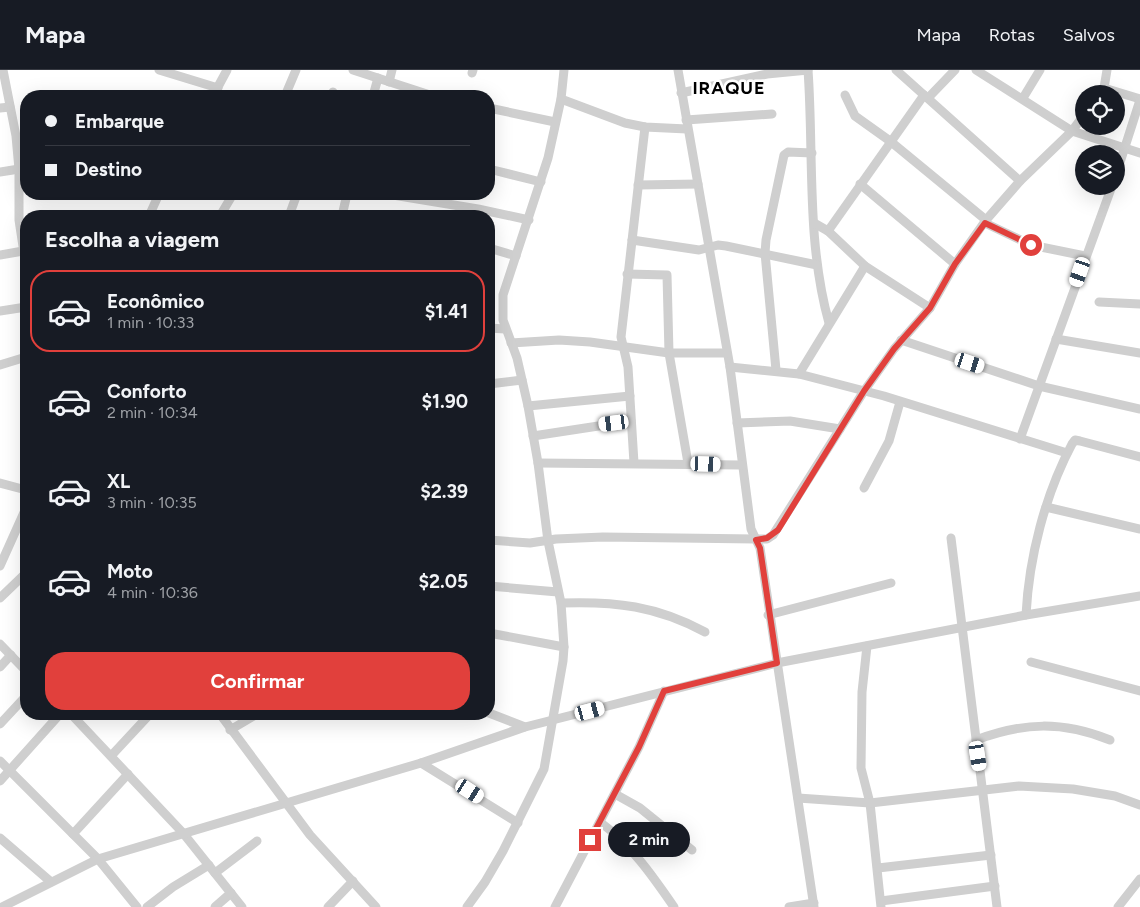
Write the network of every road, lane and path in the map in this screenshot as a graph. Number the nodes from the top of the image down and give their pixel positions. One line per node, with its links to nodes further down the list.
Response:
1 (3, 70): 31 (street)
2 (158, 70): 19 (street)
3 (227, 70): 20 (street)
4 (296, 70): 21 (street)
5 (354, 70): 16 (street)
6 (392, 70): 17 (street)
7 (564, 70): 29 (street)
8 (678, 70): 24 (street)
9 (808, 70): 15 (street); 42 (street)
10 (896, 70): 27 (street)
11 (955, 70): 27 (street)
12 (976, 70): 28 (street)
13 (1040, 70): 28 (street)
14 (1106, 70): 18 (street)
15 (767, 72): 24 (street)
16 (378, 78): 17 (street); 22 (street)
17 (389, 82): 23 (street)
18 (1103, 85)
19 (210, 90)
20 (216, 90)
21 (288, 90)
22 (375, 90)
23 (414, 90)
24 (681, 93): 36 (street)
25 (845, 95): 40 (street)
26 (1125, 96): 30 (street)
27 (926, 97): 40 (street); 47 (street)
28 (1023, 98): 39 (street)
29 (561, 99): 35 (street); 37 (street)
30 (1140, 100): 41 (street)
31 (10, 107): 32 (street); 44 (street)
32 (0, 108)
33 (495, 109): 35 (street)
34 (772, 114): 36 (street)
35 (555, 122): 48 (street)
36 (686, 124): 37 (street); 49 (street)
37 (645, 127): 51 (street)
38 (1075, 127): 39 (street)
39 (1072, 131): 41 (street); 47 (street)
40 (890, 142): 50 (street); 57 (street)
41 (1126, 149): 43 (street)
42 (812, 153): 58 (street); 65 (street)
43 (1140, 153)
44 (20, 169): 46 (street); 59 (street)
45 (495, 170): 48 (street)
46 (0, 172)
47 (1020, 181): 57 (street)
48 (541, 182): 56 (street)
49 (698, 184): 51 (street); 62 (street)
50 (860, 184): 60 (street); 69 (street)
51 (638, 185): 61 (street)
52 (1109, 195): 68 (street)
53 (423, 200): 54 (street)
54 (483, 210)
55 (495, 213): 56 (street)
56 (529, 220): 67 (street)
57 (986, 222): 68 (street); 69 (street)
58 (814, 223): 60 (street); 70 (street)
59 (20, 228)
60 (828, 231): 71 (street)
61 (632, 240): 62 (street); 72 (street)
62 (708, 248): 65 (street); 86 (street)
63 (495, 250): 67 (street)
64 (20, 252): 66 (street)
65 (765, 253): 70 (street); 91 (street)
66 (0, 255)
67 (516, 256): 80 (street)
68 (1085, 256): 81 (street)
69 (955, 264): 76 (street)
70 (817, 265): 78 (street)
71 (865, 266): 76 (street); 78 (street)
72 (627, 274): 84 (street); 85 (street)
73 (1099, 302): 74 (street)
74 (1140, 304)
75 (20, 308): 77 (street)
76 (930, 308): 82 (street)
77 (0, 311)
78 (829, 323): 92 (street)
79 (495, 328): 80 (street)
80 (505, 329): 83 (street)
81 (1056, 339): 87 (street); 95 (street)
82 (901, 340): 95 (street); 96 (street)
83 (511, 343): 84 (street); 93 (street)
84 (624, 346): 85 (street); 97 (street)
85 (669, 353): 86 (street); 110 (street)
86 (726, 353): 90 (street)
87 (1140, 353)
88 (20, 359): 89 (street)
89 (0, 365)
90 (730, 367): 91 (street); 102 (street)
91 (776, 370): 92 (street)
92 (799, 374): 96 (street)
93 (522, 380): 94 (street); 99 (street)
94 (495, 383)
95 (1039, 386): 100 (street); 105 (street)
96 (864, 391): 98 (street); 103 (street)
97 (630, 396): 99 (street); 101 (street)
98 (900, 402): 105 (street); 114 (street)
99 (528, 406): 104 (street)
100 (1140, 409)
101 (631, 421): 104 (street); 109 (street)
102 (737, 423): 103 (street); 111 (street)
103 (840, 429): 120 (street)
104 (533, 436): 108 (street)
105 (1020, 439): 106 (street)
106 (1068, 453): 107 (street); 115 (street)
107 (1140, 457)
108 (538, 463): 109 (street); 121 (street)
109 (634, 463): 110 (street)
110 (688, 463): 111 (street)
111 (742, 465): 120 (street)
112 (0, 483): 113 (street)
113 (20, 488)
114 (864, 488)
115 (1046, 507): 117 (street); 131 (street)
116 (20, 521): 122 (street)
117 (1140, 529)
118 (951, 538): 132 (street)
119 (495, 540): 121 (street)
120 (756, 540): 121 (street); 130 (street)
121 (548, 541): 126 (street)
122 (0, 566)
123 (20, 579): 128 (street)
124 (891, 583): 130 (street)
125 (495, 587): 126 (street)
126 (558, 592): 129 (street)
127 (1140, 596): 131 (street)
128 (0, 598)
129 (561, 603): 133 (street); 137 (street)
130 (768, 615): 140 (street)
131 (1026, 615): 132 (street)
132 (961, 627): 136 (street); 156 (street)
133 (705, 632)
134 (495, 634): 137 (street)
135 (0, 644): 138 (street)
136 (866, 646): 140 (street); 168 (street)
137 (564, 647): 152 (street)
138 (11, 655): 141 (street); 142 (street)
139 (1031, 662): 144 (street)
140 (777, 663): 143 (street); 166 (street)
141 (20, 665)
142 (0, 667)
143 (664, 691): 152 (street); 165 (street)
144 (1140, 691)
145 (20, 702): 153 (street)
146 (495, 715): 154 (street)
147 (55, 720): 161 (street)
148 (77, 720): 158 (street)
149 (144, 720): 158 (street)
150 (224, 720): 155 (street)
151 (246, 720): 155 (street)
152 (553, 721): 154 (street); 171 (street)
153 (0, 724)
154 (525, 727): 160 (street)
155 (230, 730): 167 (street)
156 (976, 740): 157 (street); 164 (street)
157 (1110, 740)
158 (111, 756): 162 (street)
159 (0, 762): 161 (street)
160 (421, 763): 167 (street); 171 (street)
161 (9, 771): 163 (street); 173 (street)
162 (128, 774): 172 (street); 173 (street)
163 (0, 781)
164 (984, 789): 168 (street); 169 (street); 177 (street)
165 (615, 794): 170 (street); 176 (street)
166 (798, 798): 168 (street); 190 (street)
167 (285, 803): 172 (street); 183 (street)
168 (870, 804): 180 (street)
169 (1140, 805)
170 (600, 822): 200 (street); 201 (street)
171 (518, 823): 199 (street)
172 (183, 833): 178 (street); 179 (street)
173 (73, 834): 178 (street)
174 (0, 838): 184 (street)
175 (257, 840): 181 (street)
176 (692, 850)
177 (991, 855): 180 (street); 185 (street)
178 (98, 859): 184 (street); 191 (street)
179 (209, 865): 181 (street); 194 (street)
180 (878, 868): 189 (street)
181 (215, 873): 187 (street)
182 (1140, 879): 186 (street)
183 (353, 881): 197 (street); 198 (street)
184 (51, 882): 188 (street)
185 (995, 886): 189 (street); 203 (street)
186 (1136, 892): 204 (street)
187 (230, 893): 195 (street); 196 (street)
188 (18, 899): 192 (street); 193 (street)
189 (881, 904)
190 (814, 905): 202 (street)
191 (134, 906)
192 (2, 907)
193 (23, 907)
194 (147, 907)
195 (215, 907)
196 (242, 907)
197 (328, 907)
198 (376, 907)
199 (467, 907)
200 (555, 907)
201 (674, 907)
202 (790, 907)
203 (997, 907)
204 (1118, 907)

